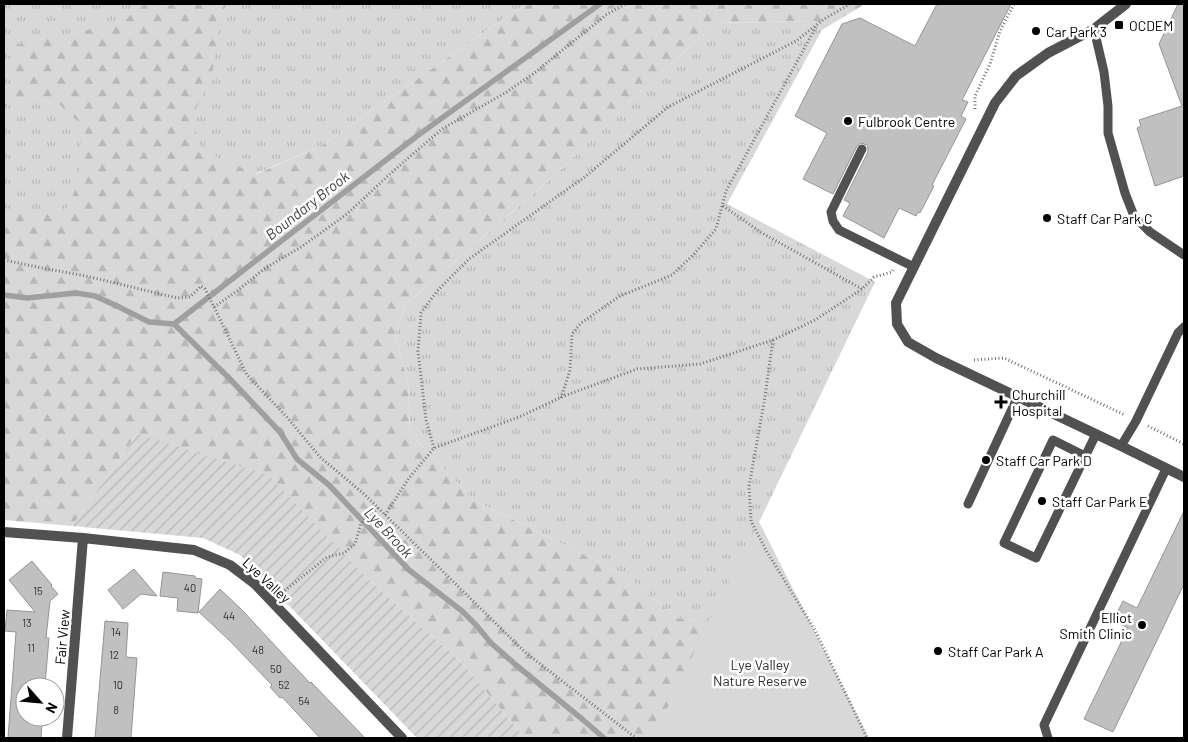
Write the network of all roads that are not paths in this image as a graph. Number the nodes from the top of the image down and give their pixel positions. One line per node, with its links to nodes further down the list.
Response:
1 (1126, 4): 2 (street)
2 (1094, 29): 4 (lane); 5 (street)
3 (862, 149): 5 (lane)
4 (1184, 255)
5 (914, 267): 7 (street)
6 (1184, 326): 9 (lane)
7 (1018, 396): 8 (street); 13 (lane)
8 (1096, 434): 9 (street); 10 (lane)
9 (1121, 446): 11 (street)
10 (1085, 456): 10 (lane)
11 (1166, 469): 12 (street); 18 (lane)
12 (1183, 474)
13 (968, 504)
14 (4, 532): 15 (street, Lye Valley)
15 (83, 538): 16 (street, Fair View); 17 (street, Lye Valley)
16 (67, 738)
17 (402, 738)
18 (1048, 738)

